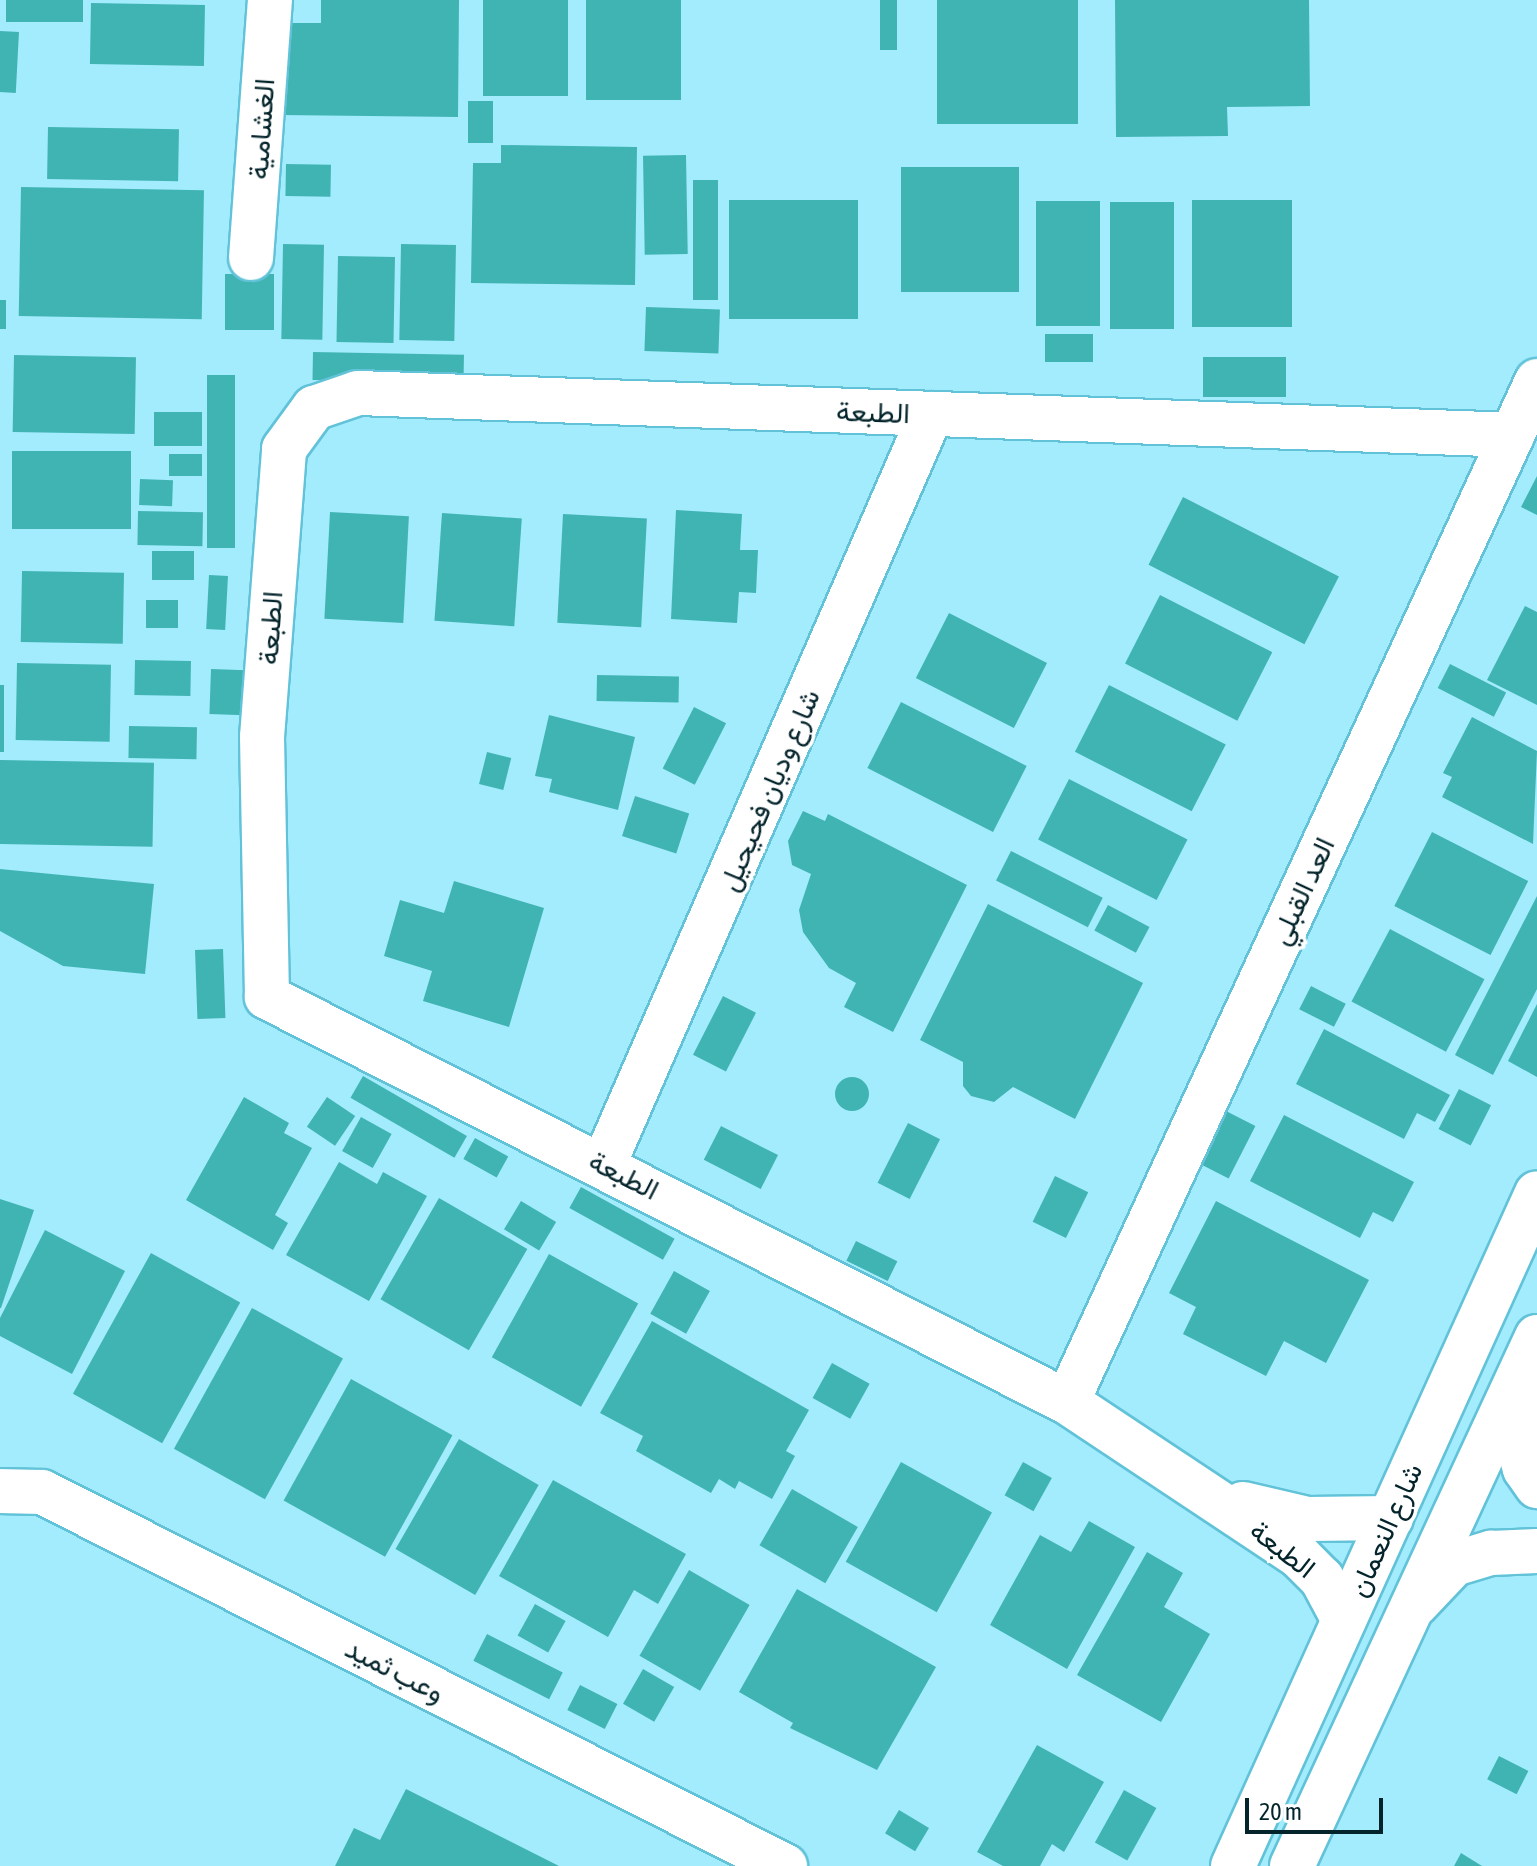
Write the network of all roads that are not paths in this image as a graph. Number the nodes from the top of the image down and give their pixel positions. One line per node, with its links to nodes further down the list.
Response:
1 (270, 0): 2 (street, الغشامية)
2 (251, 258)
3 (1537, 381): 5 (street, العد القبلي)
4 (931, 414): 5 (street, الطبعة); 6 (street, شارع وديان فحيحيل); 6 (street, الطبعة)
5 (1512, 435): 10 (street, العد القبلي)
6 (604, 1164): 10 (street, الطبعة)
7 (1537, 1193): 14 (street, شارع النعمان)
8 (1537, 1337): 9 (street, شارع النعمان)
9 (1519, 1377): 11 (street); 16 (street, شارع النعمان)
10 (1067, 1402): 13 (street, الطبعة)
11 (1537, 1486)
12 (0, 1491): 18 (street, وعب ثميد)
13 (1205, 1494): 14 (street, الطبعة); 17 (street, الطبعة)
14 (1391, 1518): 17 (street, شارع النعمان)
15 (1537, 1551): 16 (street)
16 (1405, 1618): 20 (street, شارع النعمان)
17 (1344, 1620): 19 (street, شارع النعمان)
18 (785, 1866)
19 (1233, 1866)
20 (1292, 1866)

